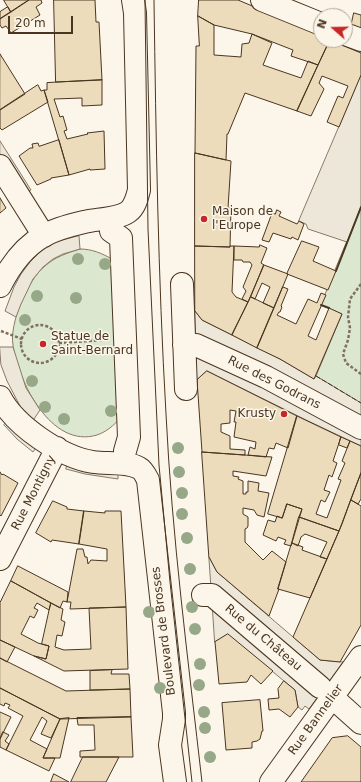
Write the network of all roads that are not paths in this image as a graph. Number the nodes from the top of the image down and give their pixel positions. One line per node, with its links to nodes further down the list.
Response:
1 (134, 0): 5 (street)
2 (262, 0): 3 (street)
3 (313, 21)
4 (0, 166): 6 (street)
5 (110, 224): 6 (street); 14 (street)
6 (44, 236): 8 (street)
7 (182, 284): 9 (street)
8 (0, 286)
9 (184, 345): 10 (street); 12 (street, Rue des Godrans)
10 (186, 389)
11 (0, 396): 13 (street)
12 (361, 428)
13 (57, 448): 15 (street, Rue Montigny); 20 (street, Boulevard de Brosses)
14 (125, 451)
15 (0, 559)
16 (203, 595): 18 (street, Rue du Château)
17 (361, 657): 18 (street, Rue Bannelier)
18 (326, 692): 19 (street, Rue du Château); 21 (street, Rue Bannelier)
19 (361, 722)
20 (175, 782)
21 (271, 782)

